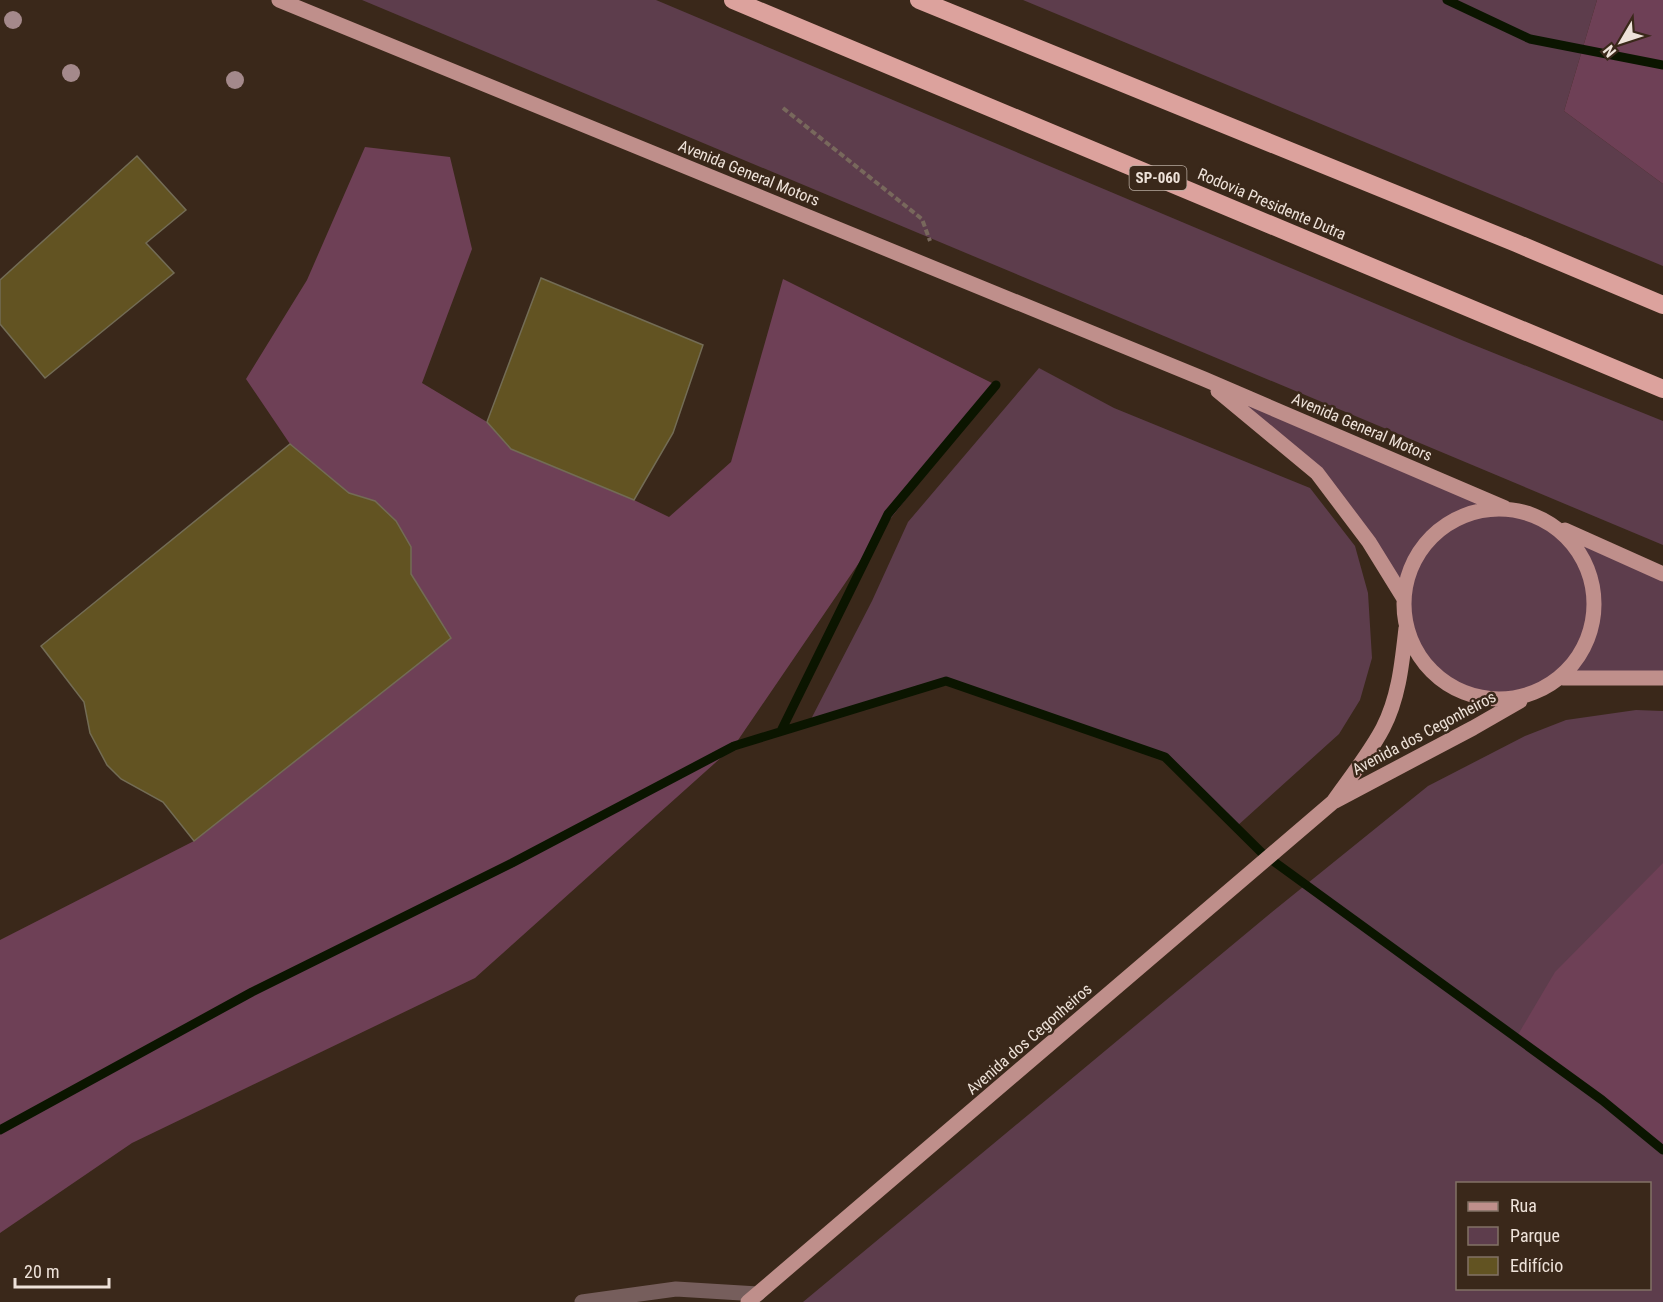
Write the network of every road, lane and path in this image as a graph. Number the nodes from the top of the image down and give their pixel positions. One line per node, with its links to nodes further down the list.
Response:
1 (279, 0): 5 (main road, Avenida General Motors)
2 (733, 0): 8 (highway, Rodovia Presidente Dutra / SP-060)
3 (919, 0): 6 (highway)
4 (783, 108): 5 (path)
5 (942, 272): 7 (main road, Avenida General Motors)
6 (1663, 305)
7 (1204, 379): 9 (main road, Avenida General Motors); 12 (main road, Avenida General Motors)
8 (1663, 389)
9 (1505, 508): 10 (main road, Avenida General Motors); 12 (main road, Avenida General Motors)
10 (1554, 525): 11 (main road, Avenida General Motors); 14 (main road, Avenida General Motors)
11 (1663, 574)
12 (1403, 597): 13 (main road, Avenida General Motors)
13 (1406, 628): 16 (main road, Avenida General Motors); 17 (main road, Avenida dos Cegonheiros)
14 (1563, 678): 15 (main road, Avenida General Motors); 16 (main road, Avenida General Motors)
15 (1663, 678)
16 (1532, 694): 17 (main road, Avenida dos Cegonheiros)
17 (1333, 802): 18 (main road, Avenida dos Cegonheiros)
18 (753, 1298): 19 (lane)
19 (582, 1302)

